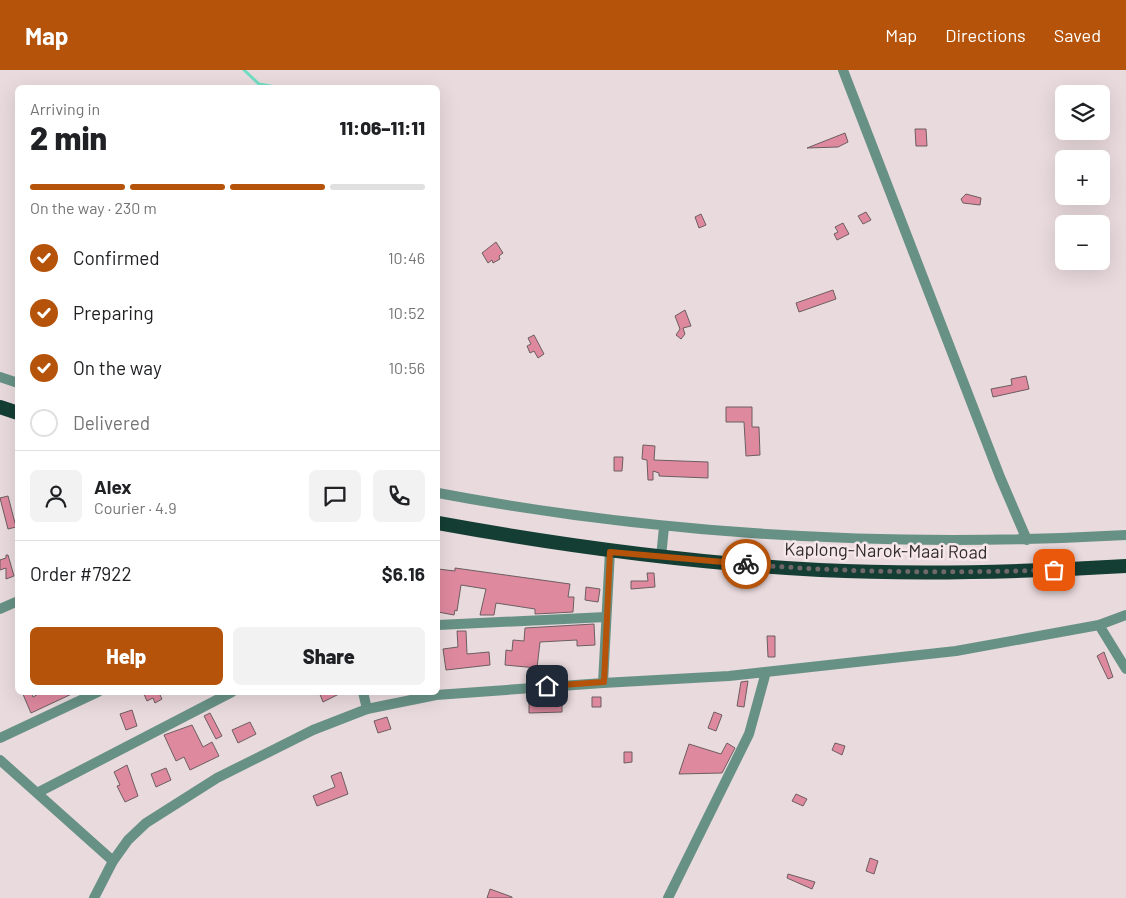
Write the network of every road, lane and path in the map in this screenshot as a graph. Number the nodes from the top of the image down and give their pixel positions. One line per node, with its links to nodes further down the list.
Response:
1 (843, 70): 10 (street)
2 (0, 377): 3 (street)
3 (15, 382)
4 (0, 407): 5 (highway)
5 (15, 412)
6 (440, 493): 8 (street)
7 (440, 524): 11 (highway, Kaplong-Narok-Maai Road)
8 (664, 528): 10 (street); 12 (street)
9 (1126, 536): 10 (street)
10 (1027, 540)
11 (610, 552): 12 (highway, Kaplong-Narok-Maai Road); 17 (street)
12 (661, 558): 13 (highway, Kaplong-Narok-Maai Road)
13 (1126, 566)
14 (15, 602): 15 (street)
15 (0, 608)
16 (1126, 615): 19 (street)
17 (606, 617): 18 (street); 22 (street)
18 (440, 625)
19 (1099, 625): 20 (street); 21 (street)
20 (1126, 670)
21 (766, 672): 22 (street); 34 (street)
22 (604, 682): 27 (street)
23 (92, 695): 29 (street)
24 (226, 695): 31 (street)
25 (364, 695): 28 (street)
26 (436, 695): 28 (street)
27 (440, 695)
28 (367, 709): 32 (street)
29 (0, 738)
30 (0, 760): 31 (street)
31 (37, 793): 32 (street)
32 (113, 860): 33 (street)
33 (94, 898)
34 (668, 898)

